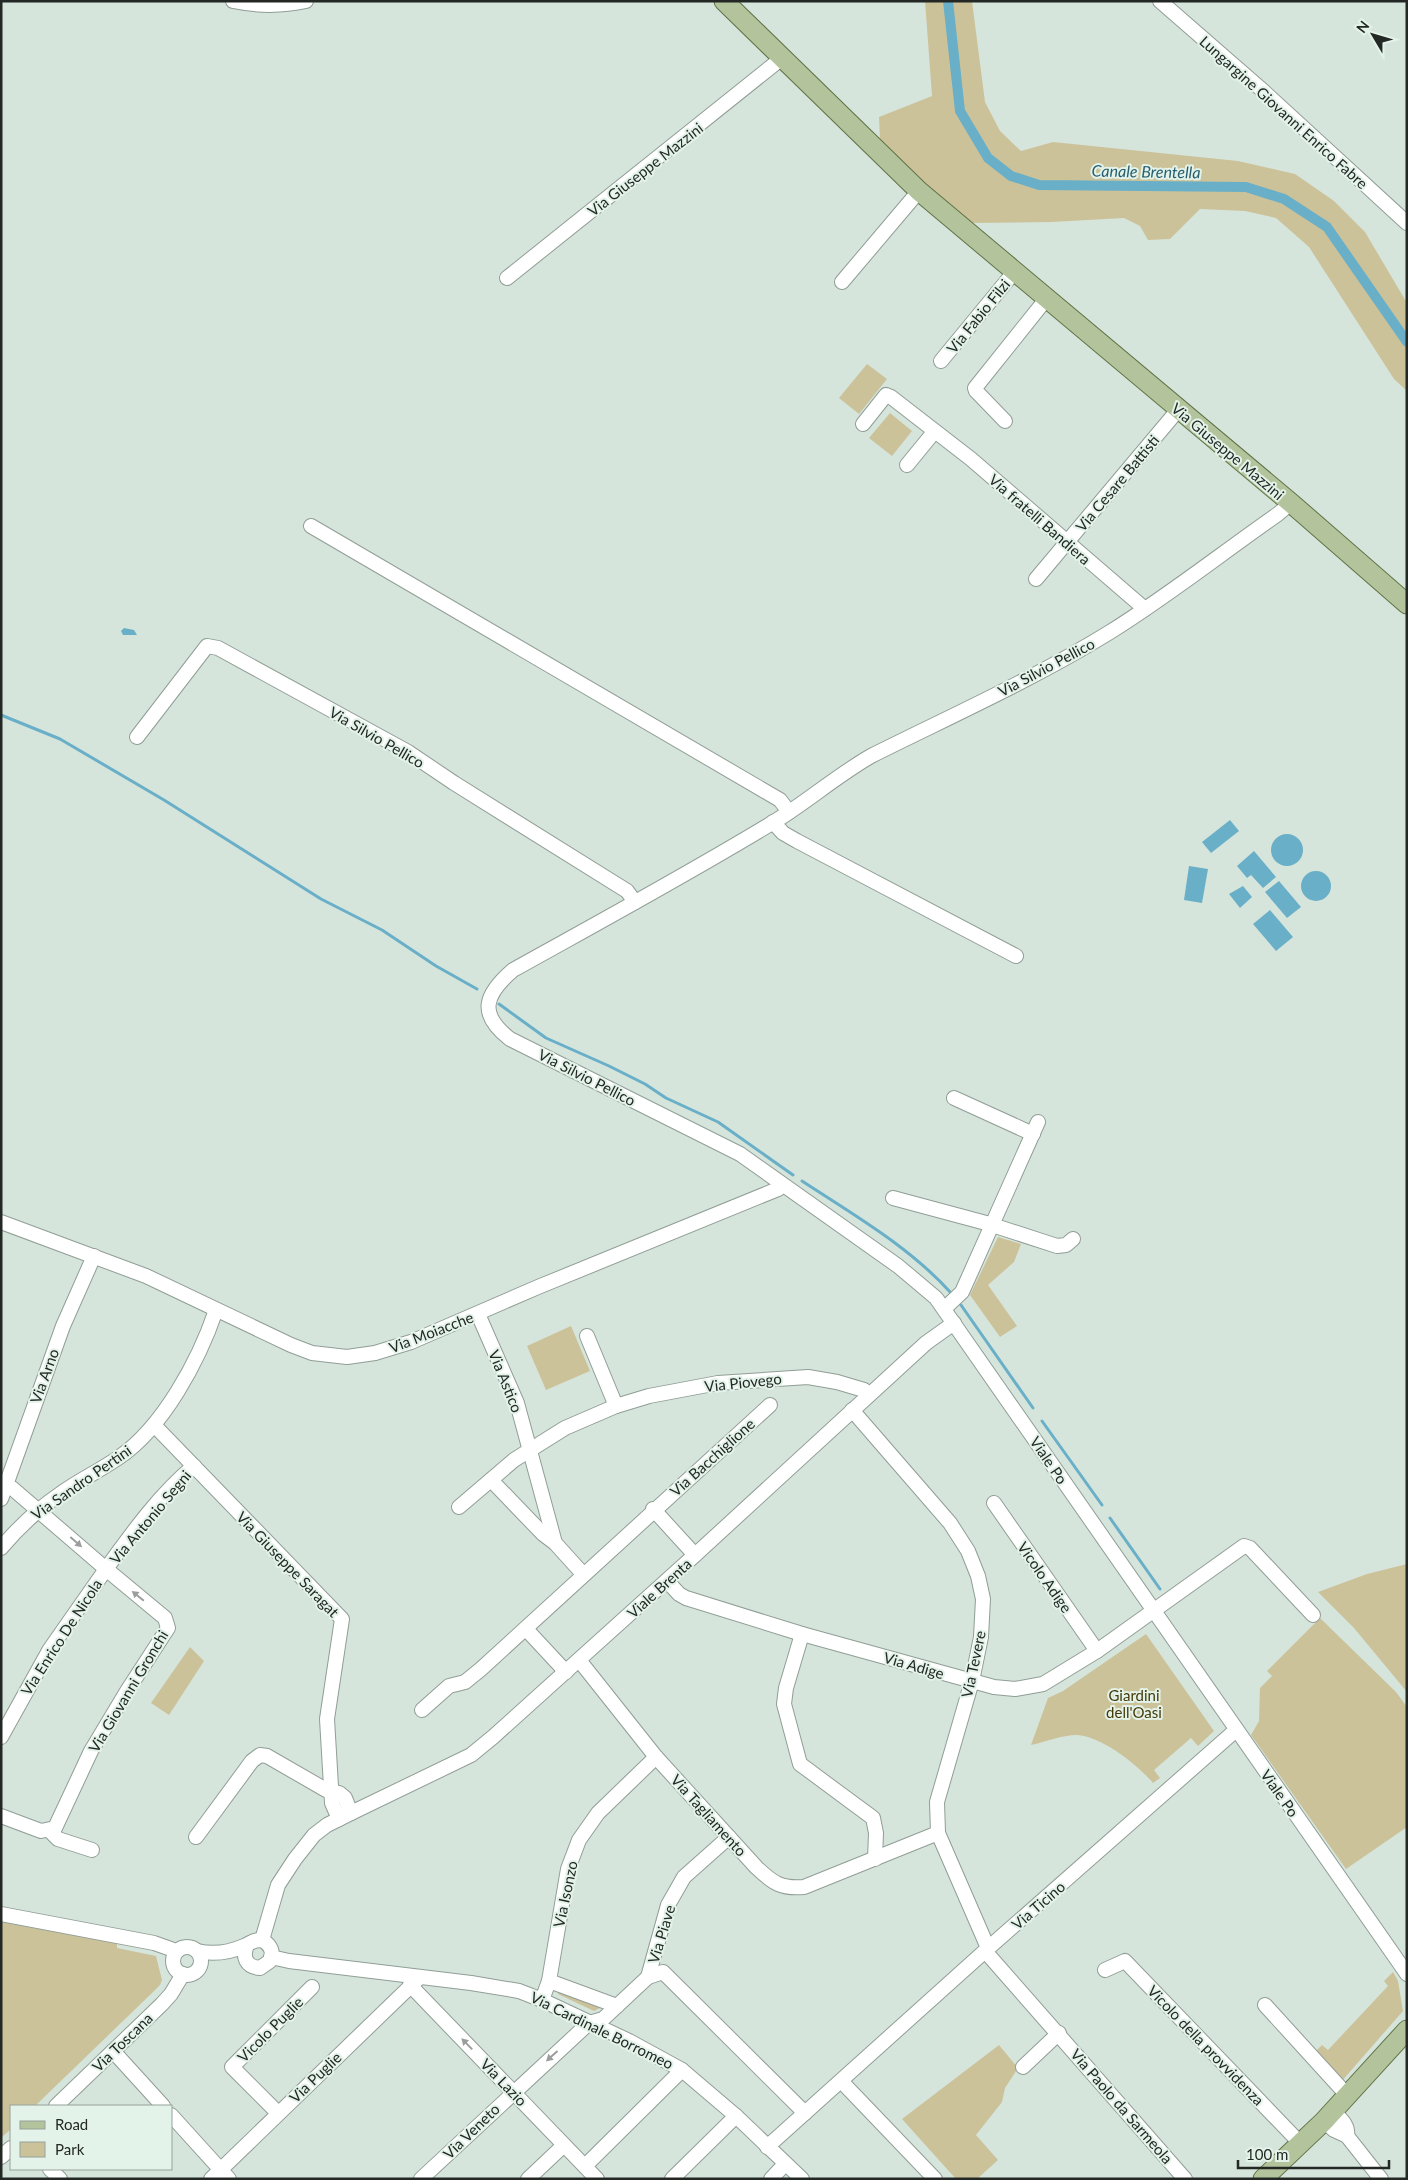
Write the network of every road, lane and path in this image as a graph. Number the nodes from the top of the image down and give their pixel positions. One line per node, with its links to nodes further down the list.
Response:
1 (233, 1): 2 (street)
2 (306, 1)
3 (724, 1): 5 (main road, Via Giuseppe Mazzini)
4 (1160, 1): 7 (street, Lungargine Giovanni Enrico Fabre)
5 (782, 58): 6 (main road, Via Giuseppe Mazzini); 9 (street, Via Giuseppe Mazzini)
6 (919, 192): 8 (main road, Via Giuseppe Mazzini); 10 (street)
7 (1407, 223)
8 (1015, 271): 11 (main road, Via Giuseppe Mazzini); 12 (street, Via Fabio Filzi)
9 (507, 278)
10 (842, 282)
11 (1047, 298): 13 (main road, Via Giuseppe Mazzini); 14 (street)
12 (941, 362)
13 (1178, 410): 18 (main road, Via Giuseppe Mazzini); 20 (street, Via Cesare Battisti)
14 (1004, 421)
15 (863, 424): 16 (street, Via fratelli Bandiera)
16 (934, 432): 17 (street); 20 (street, Via fratelli Bandiera)
17 (907, 465)
18 (1290, 503): 22 (main road, Via Giuseppe Mazzini); 23 (street, Via Silvio Pellico)
19 (311, 526): 25 (street)
20 (1067, 544): 21 (street, Via Cesare Battisti); 23 (street, Via fratelli Bandiera)
21 (1036, 579)
22 (1407, 604)
23 (1145, 609): 25 (street, Via Silvio Pellico)
24 (137, 737): 27 (street, Via Silvio Pellico)
25 (789, 812): 26 (street, Via Silvio Pellico)
26 (774, 822): 27 (street, Via Silvio Pellico); 28 (street)
27 (635, 902): 30 (street, Via Silvio Pellico)
28 (1016, 956)
29 (954, 1098): 35 (street)
30 (770, 1176): 31 (street, Via Silvio Pellico); 33 (street, Via Moiacche)
31 (782, 1185): 33 (street, Via Moiacche); 38 (street, Viale Po)
32 (893, 1198): 35 (street)
33 (746, 1203): 40 (street, Via Moiacche)
34 (1, 1222): 37 (street, Via Moiacche)
35 (992, 1225): 36 (street); 38 (street)
36 (1073, 1239)
37 (94, 1256): 39 (street, Via Moiacche); 52 (street, Via Arno)
38 (945, 1308): 41 (street, Viale Po)
39 (216, 1310): 40 (street, Via Moiacche); 47 (street, Via Sandro Pertini)
40 (478, 1314): 48 (street, Via Astico)
41 (954, 1323): 43 (street, Viale Brenta); 63 (street, Viale Po)
42 (587, 1336): 45 (street)
43 (869, 1395): 45 (street, Via Piovego); 46 (street, Viale Brenta)
44 (770, 1405): 55 (street, Via Bacchiglione)
45 (616, 1406): 48 (street, Via Piovego)
46 (852, 1410): 59 (street, Viale Brenta); 70 (street, Via Tevere)
47 (154, 1425): 49 (street, Via Giuseppe Saragat); 56 (street, Via Sandro Pertini)
48 (530, 1449): 50 (street, Via Piovego); 57 (street)
49 (194, 1466): 60 (street, Via Antonio Segni); 75 (street, Via Giuseppe Saragat)
50 (491, 1480): 54 (street, Via Piovego); 57 (street)
51 (12, 1488): 56 (street, Via Enrico De Nicola)
52 (1, 1499)
53 (994, 1503): 67 (street, Vicolo Adige)
54 (459, 1507)
55 (654, 1509): 59 (street); 61 (street, Via Bacchiglione)
56 (39, 1510): 58 (street, Via Sandro Pertini); 60 (street, Via Enrico De Nicola, one-way to 60)
57 (555, 1542): 61 (street)
58 (1, 1548)
59 (695, 1555): 62 (street, Viale Brenta)
60 (106, 1569): 73 (street, Via Enrico De Nicola); 78 (street, Via Giovanni Gronchi, one-way to 60)
61 (583, 1574): 65 (street, Via Bacchiglione)
62 (666, 1581): 66 (street, Via Adige); 68 (street, Viale Brenta)
63 (1154, 1612): 64 (street); 67 (street, Via Adige); 72 (street, Viale Po)
64 (1313, 1615)
65 (526, 1629): 69 (street); 71 (street, Via Bacchiglione)
66 (802, 1634): 70 (street, Via Adige); 83 (street)
67 (1097, 1651): 70 (street, Via Adige)
68 (579, 1660): 69 (street, Viale Brenta); 74 (street, Via Tagliamento)
69 (566, 1672): 77 (street, Viale Brenta)
70 (972, 1681): 79 (street, Via Tevere)
71 (422, 1710)
72 (1236, 1730): 87 (street, Via Ticino); 95 (street, Viale Po)
73 (1, 1737)
74 (656, 1757): 81 (street, Via Tagliamento); 98 (street, Via Isonzo)
75 (330, 1792): 77 (street); 80 (street)
76 (1, 1816): 78 (street)
77 (345, 1816): 85 (street, Viale Brenta)
78 (49, 1830): 82 (street)
79 (938, 1833): 83 (street, Via Tagliamento); 87 (street, Via Tevere)
80 (196, 1837)
81 (729, 1838): 83 (street, Via Tagliamento); 96 (street, Via Piave)
82 (92, 1850)
83 (875, 1859)
84 (1, 1914): 89 (street)
85 (262, 1940): 86 (street); 90 (street)
86 (247, 1945): 88 (street); 91 (street)
87 (987, 1949): 105 (street, Via Paolo da Sarmeola); 109 (street, Via Ticino)
88 (197, 1951): 89 (street); 92 (street)
89 (176, 1952): 94 (street)
90 (271, 1957): 91 (street); 97 (street, Via Cardinale Borromeo)
91 (248, 1964): 92 (street)
92 (198, 1970): 94 (street)
93 (1105, 1970): 120 (street, Vicolo della provvidenza)
94 (183, 1974): 106 (street, Via Toscana)
95 (1407, 1974)
96 (648, 1977): 102 (street, Via Piave); 115 (street)
97 (415, 1981): 100 (street, Via Cardinale Borromeo); 110 (street, Via Lazio, one-way to 97); 114 (street, Via Puglie)
98 (549, 1982): 100 (street, Via Isonzo); 102 (street)
99 (312, 1987): 114 (street, Vicolo Puglie)
100 (542, 2000): 103 (street, Via Cardinale Borromeo)
101 (1265, 2004): 111 (street)
102 (617, 2006): 103 (street, Via Piave)
103 (588, 2023): 108 (street, Via Cardinale Borromeo); 110 (street, Via Veneto, one-way to 110)
104 (1407, 2030): 111 (main road)
105 (1059, 2033): 107 (street); 136 (street, Via Paolo da Sarmeola)
106 (113, 2051): 112 (street, Via Toscana); 113 (street)
107 (1023, 2067)
108 (682, 2070): 117 (street, Via Cardinale Borromeo); 125 (street)
109 (842, 2082): 115 (street, Via Ticino); 135 (street)
110 (513, 2091): 119 (street, Via Lazio); 129 (street, Via Veneto)
111 (1347, 2095): 118 (main road)
112 (57, 2105)
113 (162, 2105)
114 (278, 2113): 127 (street, Via Puglie)
115 (805, 2113): 121 (street, Via Ticino)
116 (172, 2116): 127 (street)
117 (736, 2116): 121 (street, Via Cardinale Borromeo); 132 (street)
118 (1329, 2116): 120 (main road); 138 (street)
119 (564, 2144): 125 (street, Via Lazio); 130 (street)
120 (1301, 2144): 137 (main road)
121 (767, 2148): 124 (street, Via Cardinale Borromeo)
122 (10, 2149): 123 (street)
123 (1, 2158)
124 (785, 2164): 133 (street); 134 (street, Via Cardinale Borromeo)
125 (585, 2166): 131 (street, Via Lazio)
126 (51, 2170): 128 (street)
127 (220, 2176)
128 (60, 2179)
129 (421, 2179)
130 (528, 2179)
131 (597, 2179)
132 (672, 2179)
133 (771, 2179)
134 (802, 2179)
135 (936, 2179)
136 (1185, 2179)
137 (1263, 2179)
138 (1381, 2179)

